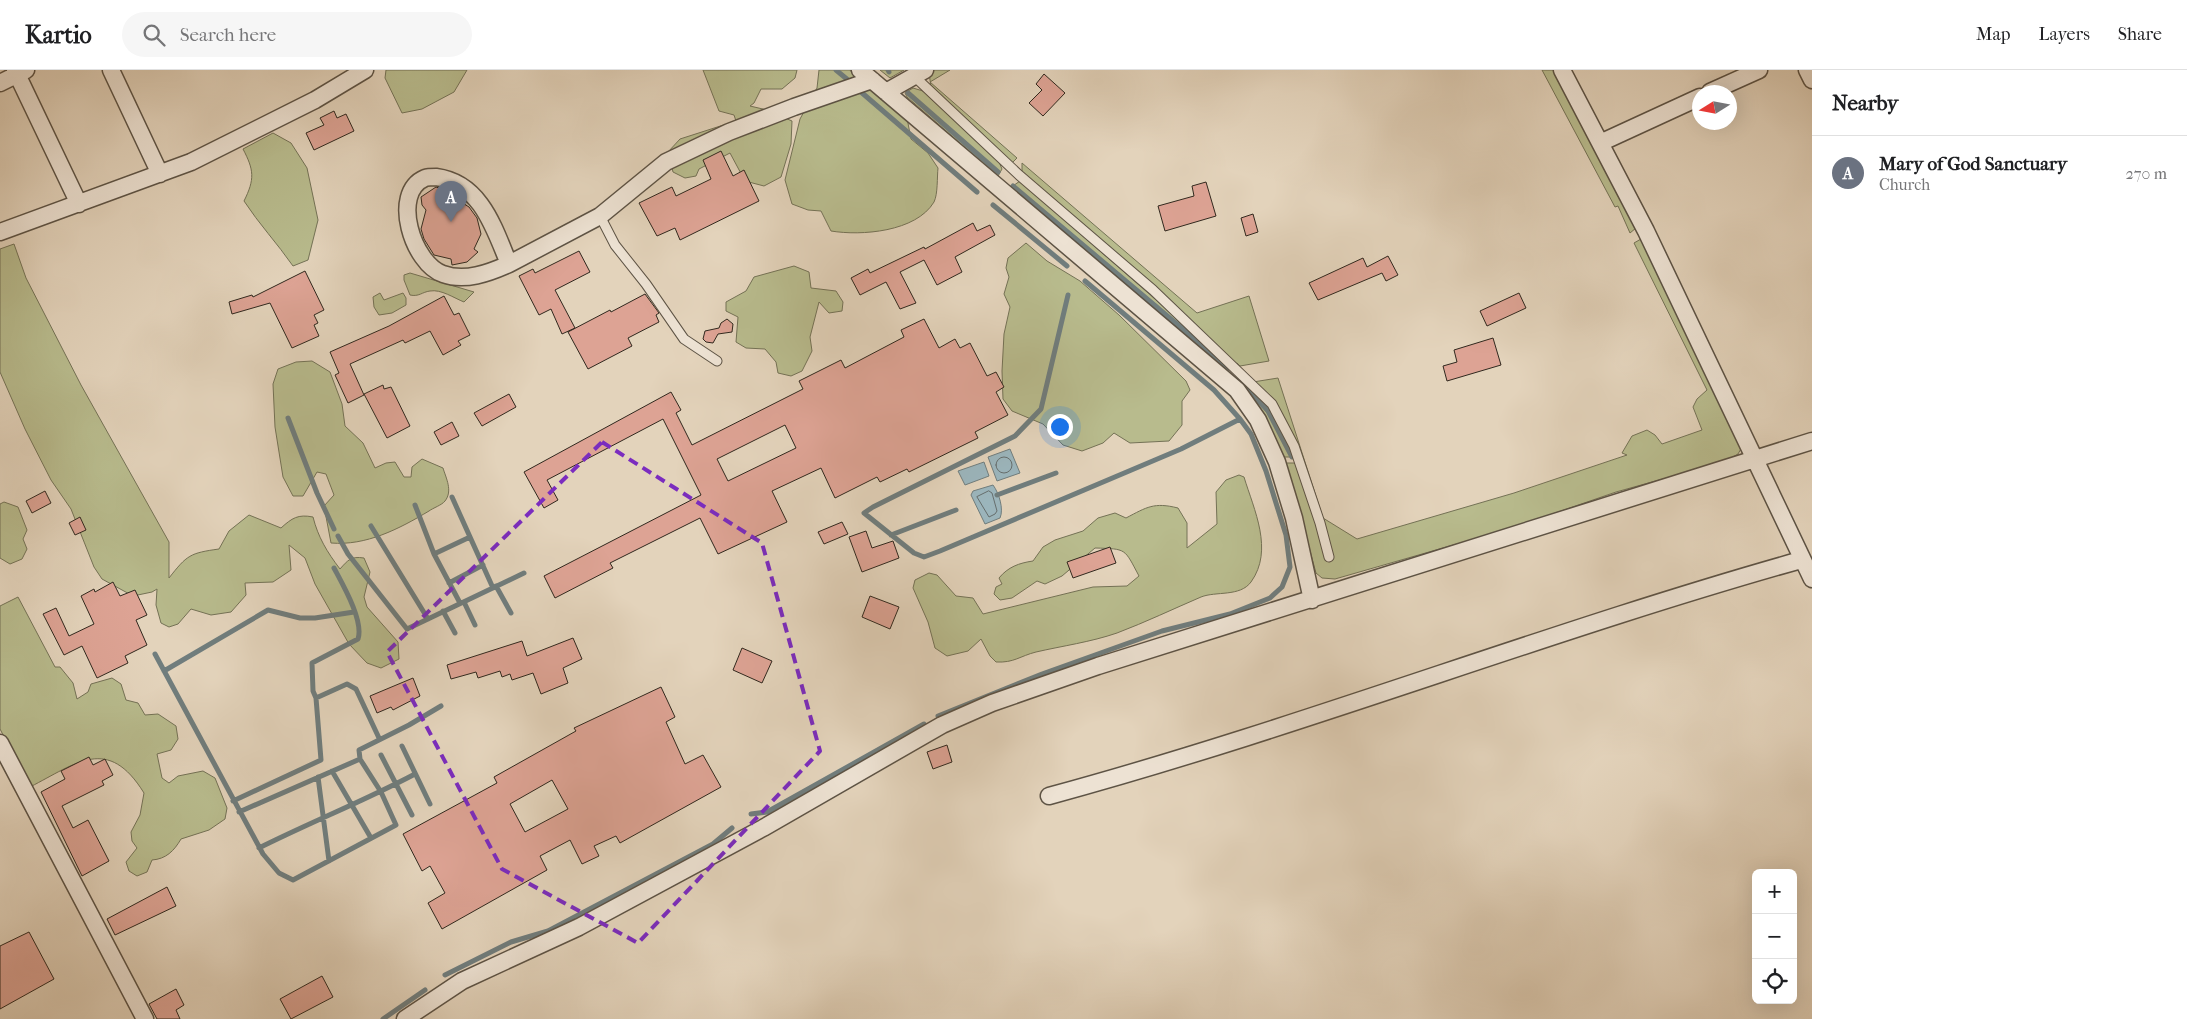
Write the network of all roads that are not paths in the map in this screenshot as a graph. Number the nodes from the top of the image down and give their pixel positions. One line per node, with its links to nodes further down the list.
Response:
1 (111, 70): 15 (street)
2 (365, 70): 15 (street)
3 (1562, 70): 14 (street)
4 (1759, 70): 11 (street)
5 (1807, 70): 9 (street)
6 (19, 71): 10 (street); 16 (street)
7 (920, 74): 12 (street); 23 (lane)
8 (866, 75): 12 (street); 17 (street)
9 (1812, 80)
10 (0, 83)
11 (1726, 85)
12 (886, 92): 26 (street)
13 (1692, 101): 14 (street)
14 (1600, 143): 22 (street)
15 (160, 174): 16 (street)
16 (79, 204): 18 (street)
17 (600, 216): 19 (street); 20 (lane)
18 (0, 232)
19 (509, 264): 19 (street)
20 (717, 361)
21 (1812, 441): 22 (street)
22 (1755, 458): 24 (street); 26 (street)
23 (1329, 557)
24 (1802, 560): 25 (street); 28 (street)
25 (1812, 579)
26 (1312, 600): 30 (street)
27 (0, 743): 29 (street)
28 (1049, 796)
29 (145, 1019)
30 (405, 1019)

